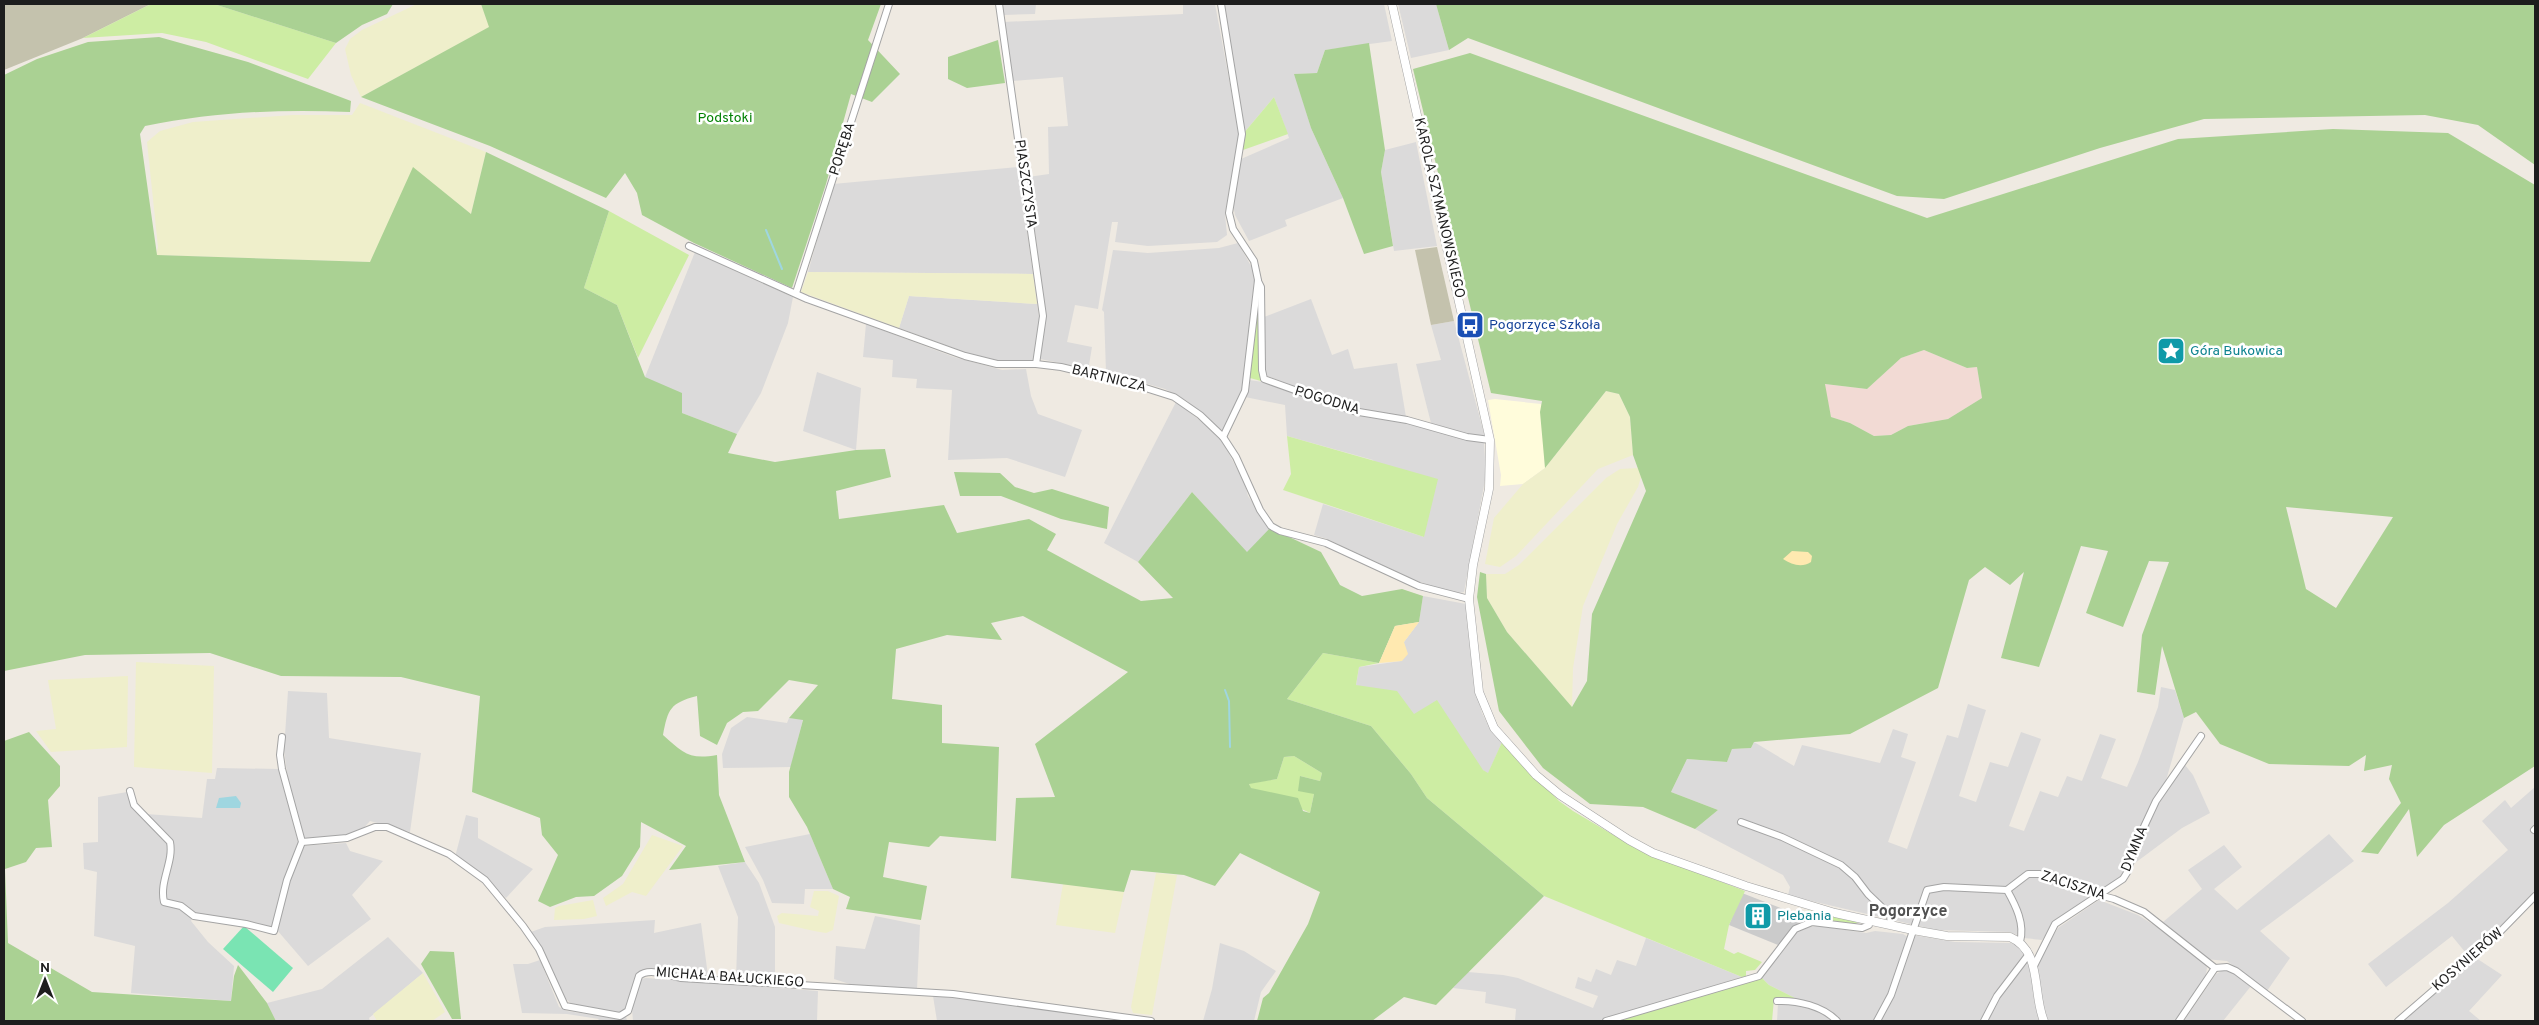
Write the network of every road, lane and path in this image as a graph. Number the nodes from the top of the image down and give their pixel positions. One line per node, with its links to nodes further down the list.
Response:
1 (889, 4): 7 (street, PORĘBA)
2 (999, 4): 8 (street, PIASZCZYSTA)
3 (1221, 4): 6 (street)
4 (1392, 4): 10 (street, KAROLA SZYMANOWSKIEGO)
5 (689, 246): 7 (street, BARTNICZA)
6 (1258, 280): 9 (street); 10 (street, POGODNA)
7 (796, 293): 8 (street, BARTNICZA)
8 (1036, 364): 9 (street, BARTNICZA)
9 (1223, 437): 11 (street, BARTNICZA)
10 (1490, 440): 11 (street, KAROLA SZYMANOWSKIEGO)
11 (1469, 599): 20 (street, KAROLA SZYMANOWSKIEGO)
12 (2201, 736): 18 (street, DYMNA)
13 (282, 737): 16 (street)
14 (130, 792): 16 (street)
15 (1741, 822): 21 (street)
16 (302, 842): 28 (street, MICHAŁA BAŁUCKIEGO)
17 (2007, 890): 18 (street, ZACISZNA); 22 (street); 23 (street)
18 (2098, 896): 25 (street, DYMNA); 26 (street, ZACISZNA)
19 (2535, 896): 36 (street, KOSYNIERÓW)
20 (1870, 921): 21 (street, KAROLA SZYMANOWSKIEGO); 29 (street)
21 (1891, 925): 22 (street, KAROLA SZYMANOWSKIEGO)
22 (1913, 930): 23 (street, KAROLA SZYMANOWSKIEGO); 31 (street)
23 (2020, 942): 24 (street)
24 (2029, 954): 25 (street); 32 (street)
25 (2034, 966): 33 (street)
26 (2215, 968): 34 (street); 35 (street)
27 (1777, 1001): 30 (street)
28 (1151, 1021)
29 (1606, 1021)
30 (1837, 1021)
31 (1877, 1021)
32 (1984, 1021)
33 (2044, 1021)
34 (2180, 1021)
35 (2302, 1021)
36 (2398, 1021)

